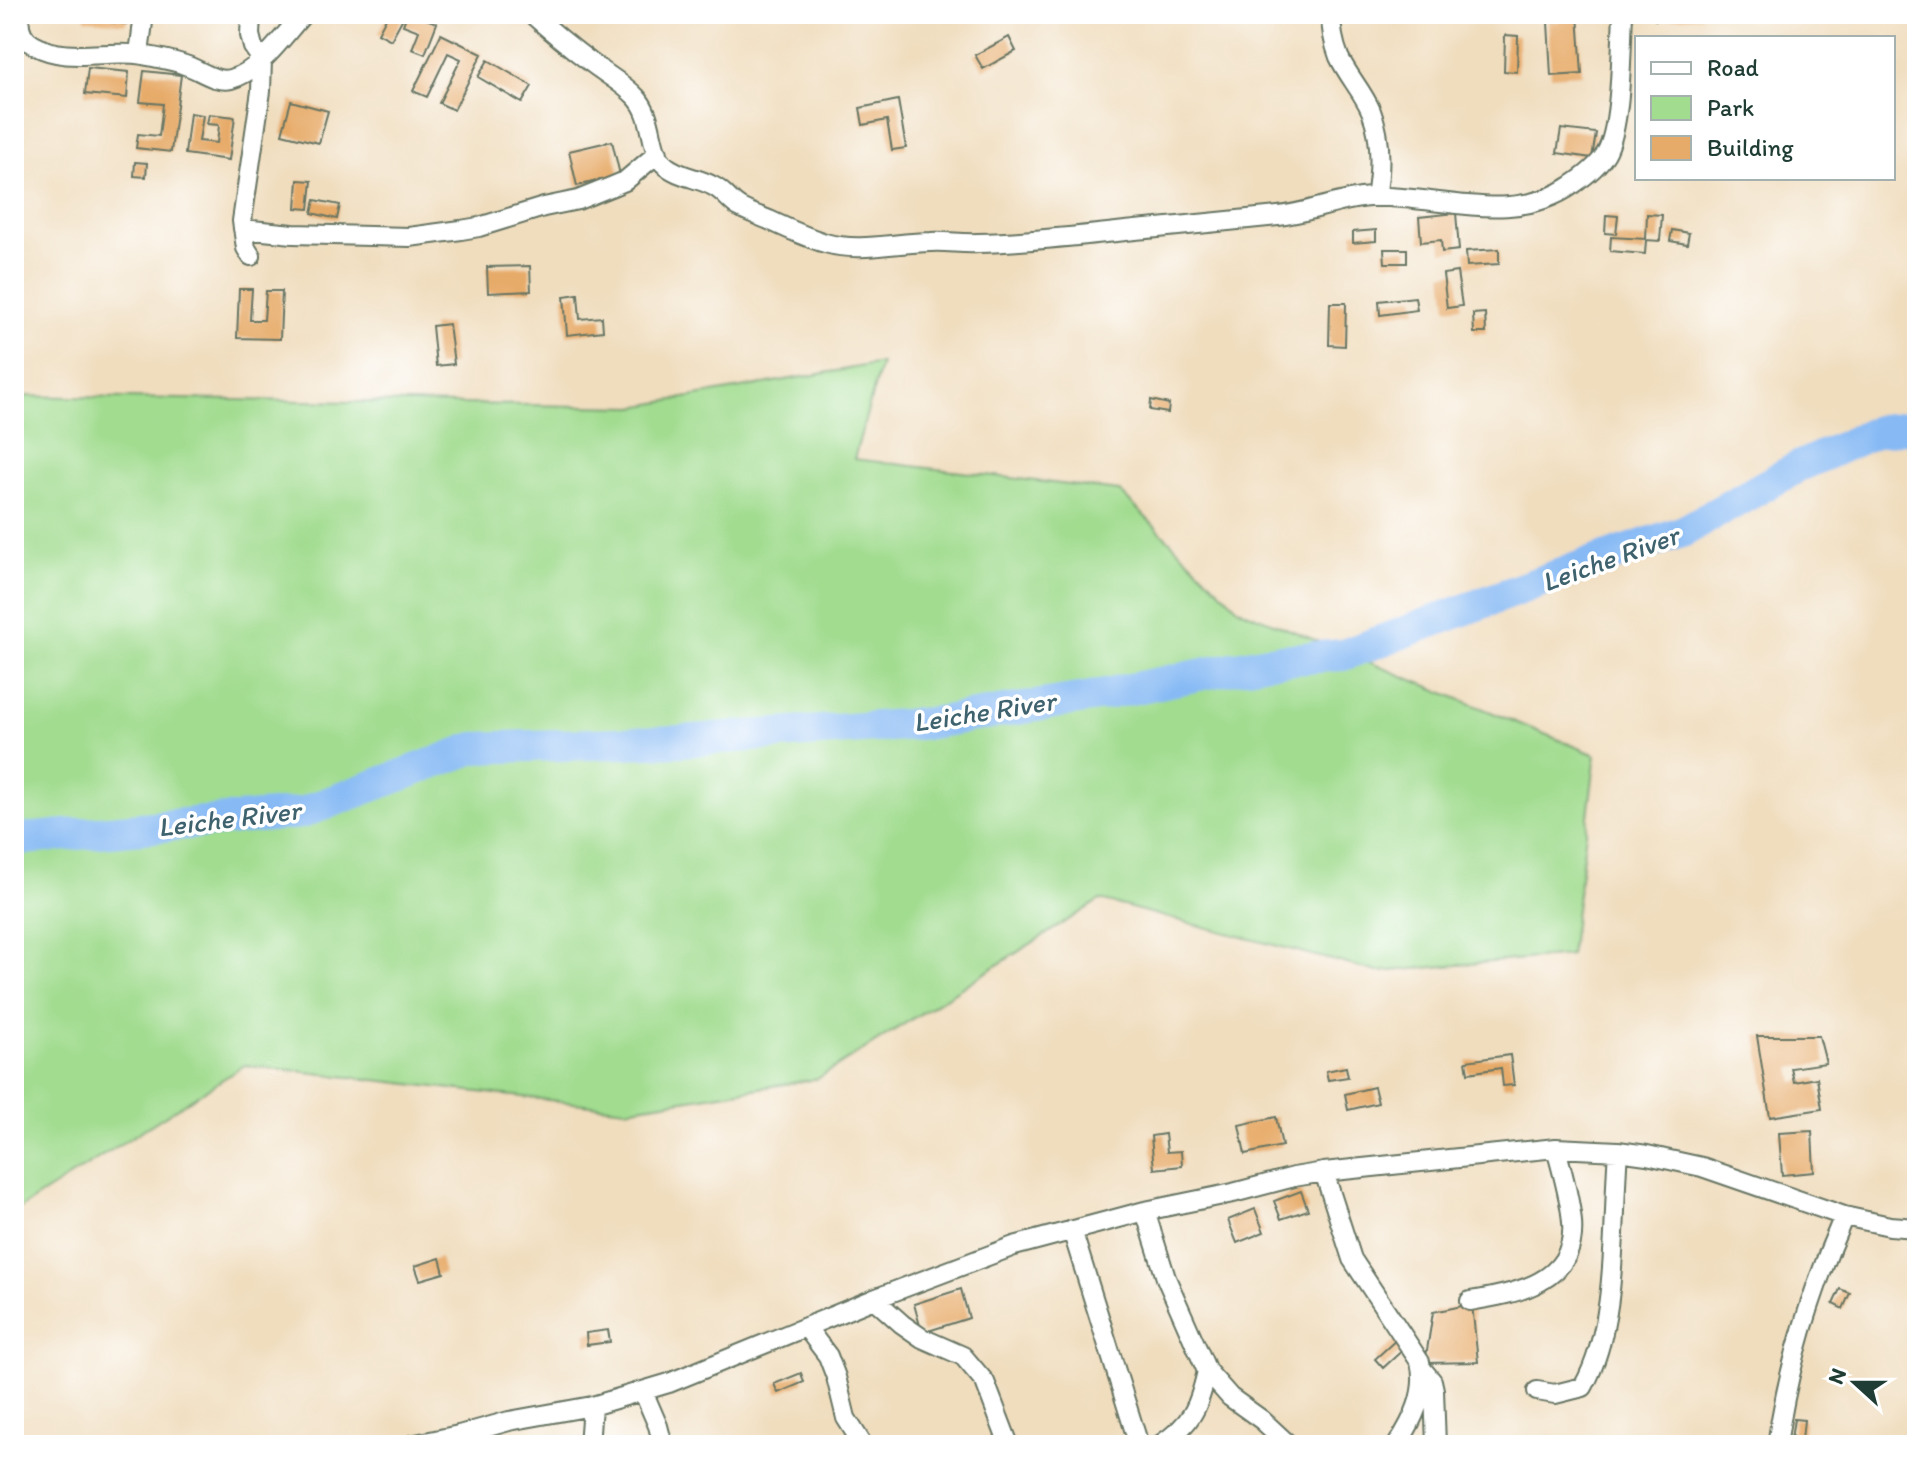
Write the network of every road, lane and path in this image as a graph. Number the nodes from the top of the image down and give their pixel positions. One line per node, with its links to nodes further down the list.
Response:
1 (20, 14): 8 (street)
2 (144, 14): 8 (street)
3 (251, 14): 9 (street)
4 (303, 14): 9 (street)
5 (532, 14): 10 (street)
6 (1331, 14): 11 (street)
7 (1623, 14): 11 (street)
8 (139, 54): 9 (street)
9 (262, 60): 12 (street)
10 (658, 153): 11 (street); 12 (street)
11 (1376, 197)
12 (243, 229): 13 (street)
13 (251, 256)
14 (1556, 1148): 15 (street); 16 (street); 22 (street)
15 (1618, 1151): 18 (street); 27 (street)
16 (1324, 1172): 17 (street); 24 (street)
17 (1145, 1211): 20 (street); 25 (street)
18 (1844, 1216): 19 (street); 40 (street)
19 (1917, 1228)
20 (1072, 1230): 21 (street); 35 (street)
21 (874, 1299): 23 (street); 34 (street)
22 (1470, 1301)
23 (806, 1327): 26 (street); 33 (street)
24 (1422, 1369): 38 (street); 39 (street)
25 (1207, 1371): 36 (street); 37 (street)
26 (643, 1391): 28 (street); 32 (street)
27 (1537, 1391)
28 (592, 1406): 29 (street); 31 (street)
29 (436, 1442): 30 (street)
30 (411, 1445)
31 (589, 1445)
32 (663, 1445)
33 (863, 1445)
34 (1009, 1445)
35 (1139, 1445)
36 (1160, 1445)
37 (1289, 1445)
38 (1397, 1445)
39 (1436, 1445)
40 (1777, 1445)

